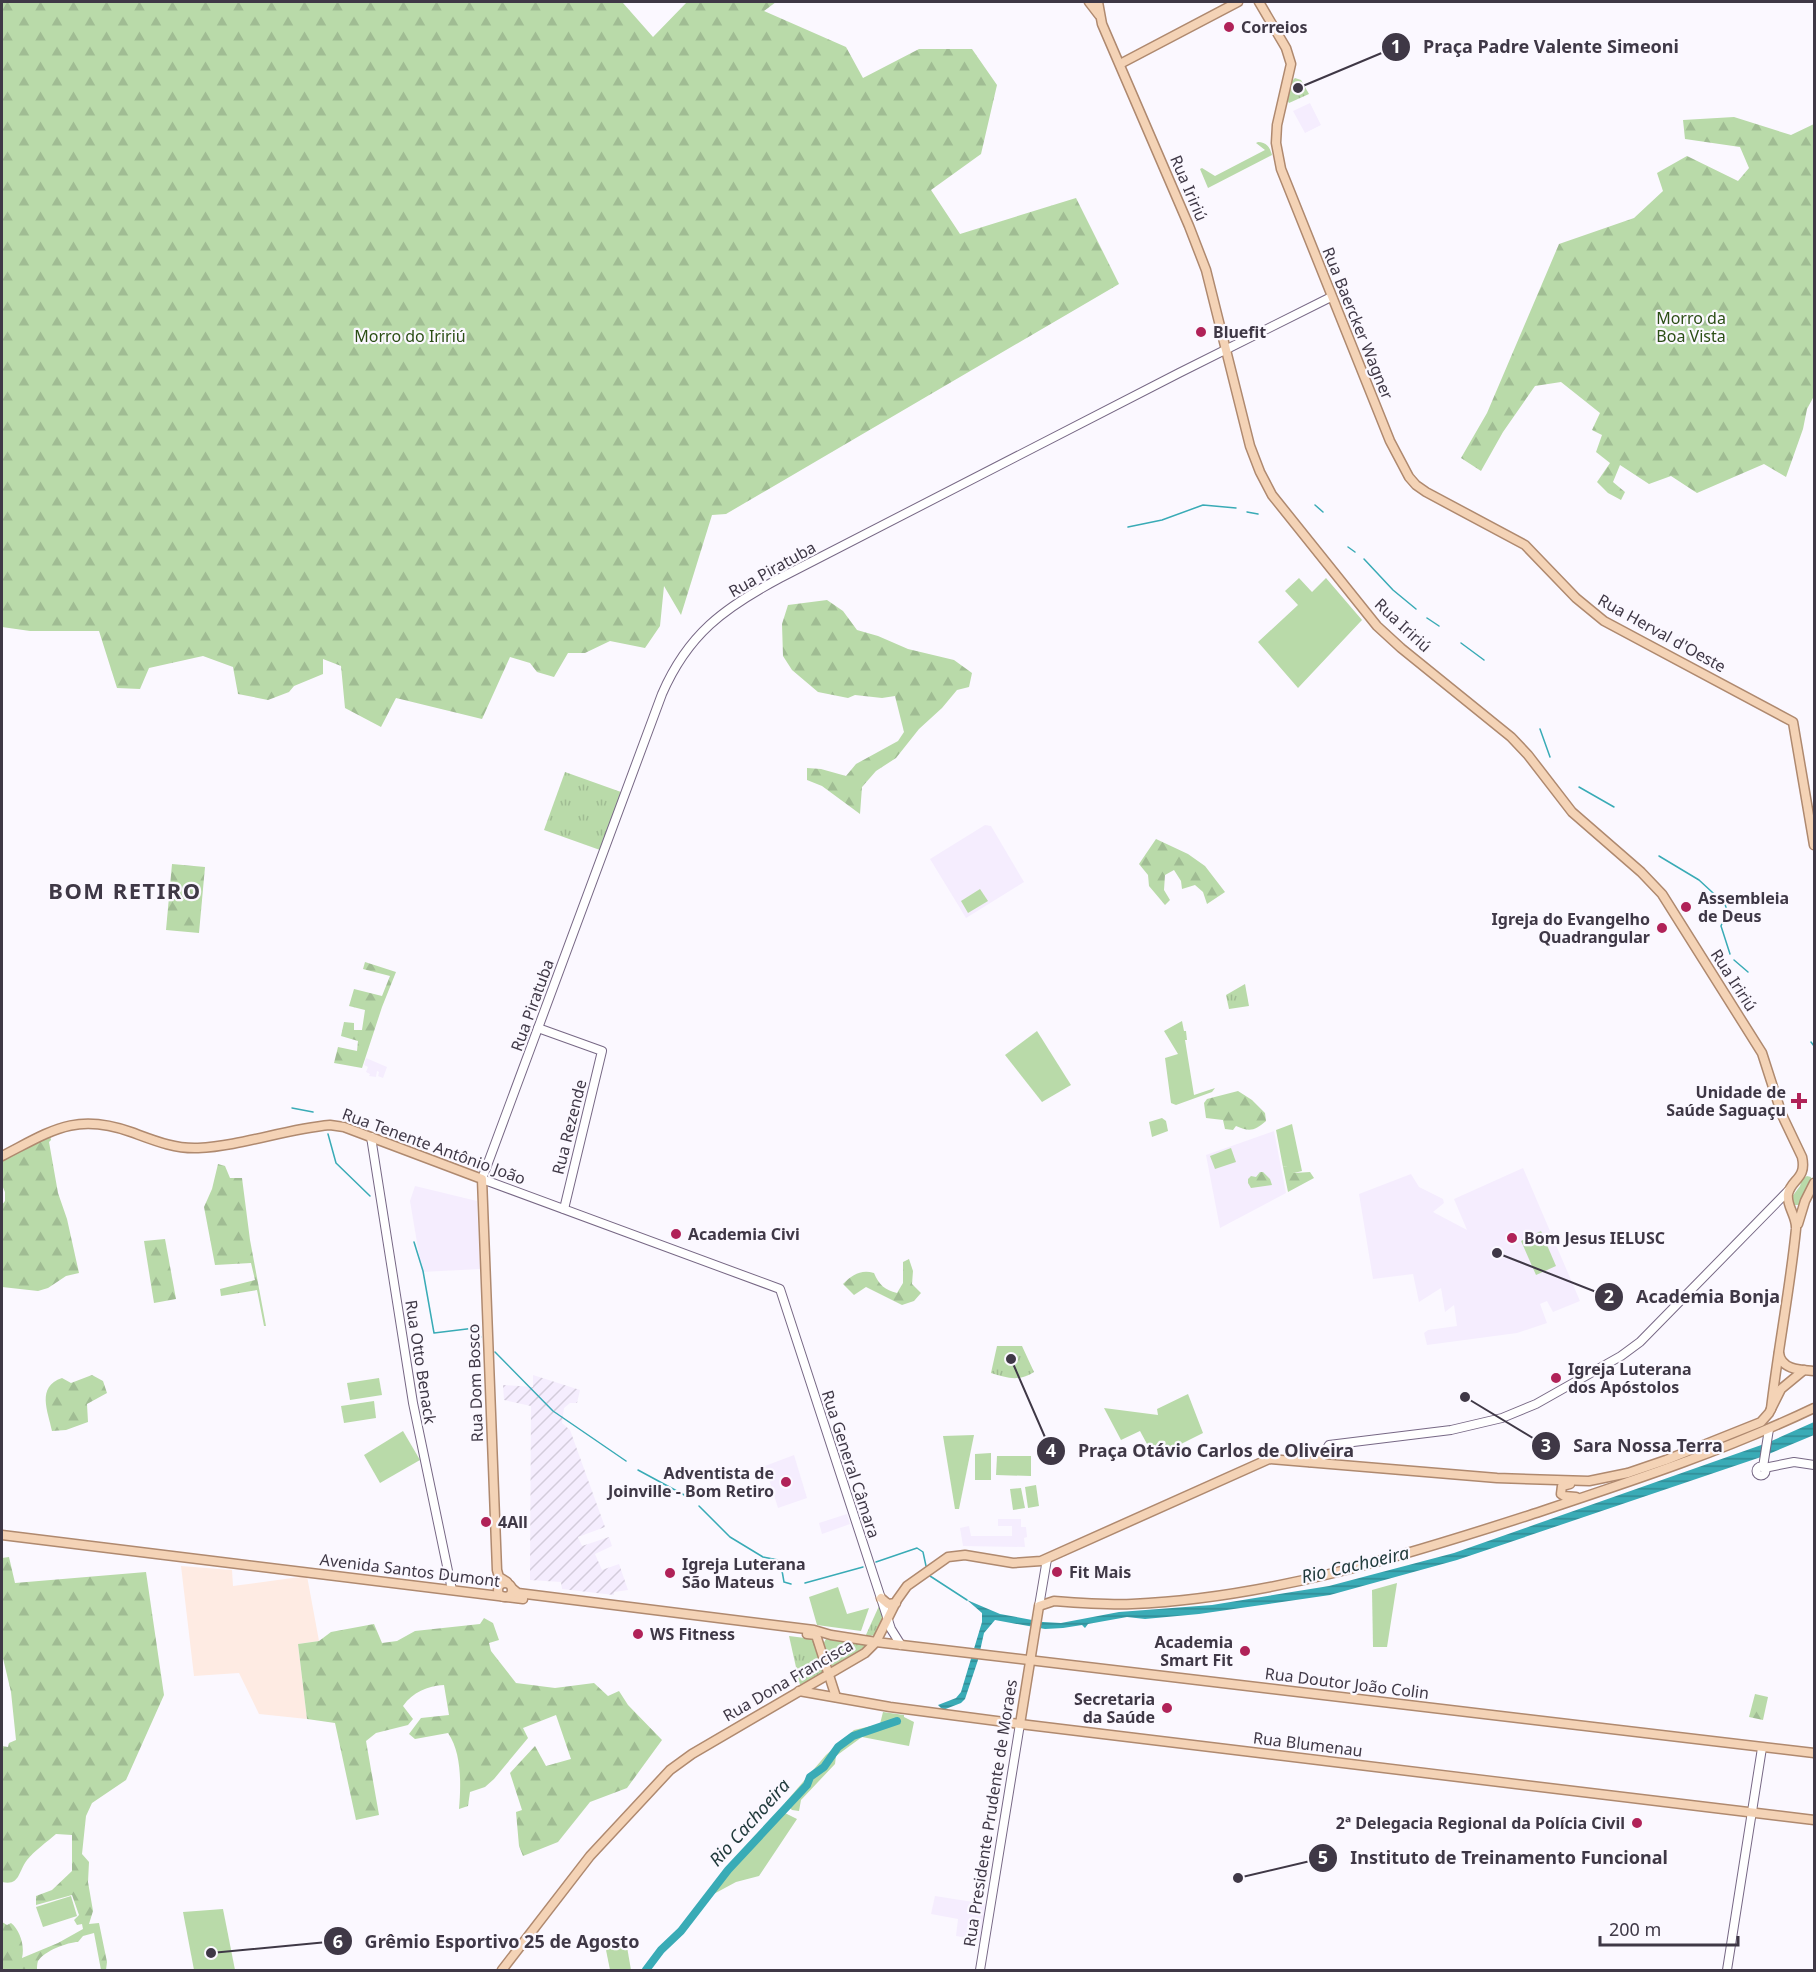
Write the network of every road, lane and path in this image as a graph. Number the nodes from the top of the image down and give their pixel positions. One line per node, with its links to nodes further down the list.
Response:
1 (1089, 2): 5 (main road)
2 (1098, 2): 5 (main road, Rua Iririú)
3 (1238, 2): 6 (main road)
4 (1259, 2): 7 (main road, Rua Baercker Wagner)
5 (1099, 15): 6 (main road, Rua Iririú)
6 (1120, 64): 8 (main road, Rua Iririú)
7 (1331, 297): 8 (main road, Rua Piratuba); 9 (main road, Rua Baercker Wagner)
8 (1226, 349): 11 (main road, Rua Piratuba); 16 (main road, Rua Iririú)
9 (1409, 477): 10 (main road, Rua Herval d'Oeste)
10 (1815, 845)
11 (538, 1028): 14 (main road, Rua Piratuba); 20 (main road, Rua Rezende)
12 (371, 1137): 13 (main road, Rua Tenente Antônio João); 14 (main road, Rua Tenente Antônio João); 40 (main road, Rua Otto Benack)
13 (2, 1156)
14 (482, 1179): 20 (main road, Rua Tenente Antônio João); 39 (main road, Rua Dom Bosco)
15 (1815, 1183): 18 (main road)
16 (1789, 1190): 17 (main road); 19 (main road)
17 (1790, 1206): 18 (main road); 19 (main road); 21 (main road)
18 (1803, 1207): 21 (main road)
19 (1770, 1208): 31 (main road)
20 (564, 1209): 22 (main road, Rua Tenente Antônio João)
21 (1795, 1232): 23 (main road)
22 (780, 1289): 42 (main road, Rua General Câmara)
23 (1779, 1350): 24 (main road); 27 (main road)
24 (1804, 1370): 25 (main road); 27 (main road)
25 (1815, 1371)
26 (1815, 1408): 28 (main road)
27 (1772, 1409): 35 (main road)
28 (1768, 1429): 29 (main road); 30 (main road)
29 (1758, 1434): 30 (main road); 36 (main road)
30 (1767, 1442): 34 (main road)
31 (1327, 1449): 32 (main road); 33 (main road)
32 (1307, 1463): 33 (main road); 38 (main road, Rua Dona Francisca)
33 (1323, 1465): 35 (main road)
34 (1815, 1465)
35 (1579, 1481): 36 (main road)
36 (1587, 1496): 44 (main road)
37 (2, 1535): 40 (main road, Avenida Santos Dumont)
38 (1047, 1560): 43 (main road, Rua Dona Francisca); 44 (main road)
39 (510, 1586): 41 (main road); 41 (main road); 46 (main road, Avenida Santos Dumont)
40 (452, 1590): 41 (main road, Avenida Santos Dumont)
41 (505, 1597): 47 (main road, Avenida Santos Dumont)
42 (881, 1598): 43 (main road); 45 (main road, Rua General Câmara)
43 (896, 1603): 45 (main road, Rua Dona Francisca)
44 (1039, 1606): 50 (main road, Rua Presidente Prudente de Moraes)
45 (888, 1619): 48 (main road, Rua Dona Francisca); 49 (main road, Rua General Câmara)
46 (831, 1635): 47 (main road); 48 (main road, Avenida Santos Dumont)
47 (817, 1638): 51 (main road)
48 (876, 1642): 49 (main road, Rua Doutor João Colin); 51 (main road, Rua Dona Francisca)
49 (901, 1645): 50 (main road, Rua Doutor João Colin)
50 (1030, 1660): 54 (main road, Rua Presidente Prudente de Moraes); 55 (main road, Rua Doutor João Colin)
51 (829, 1674): 52 (main road, Rua Dona Francisca); 53 (main road)
52 (799, 1691): 53 (main road, Rua Blumenau); 59 (main road, Rua Dona Francisca)
53 (837, 1697): 54 (main road, Rua Blumenau)
54 (1020, 1724): 57 (main road, Rua Blumenau); 60 (main road, Rua Presidente Prudente de Moraes)
55 (1762, 1748): 56 (main road, Rua Doutor João Colin); 57 (main road)
56 (1815, 1754)
57 (1752, 1813): 58 (main road, Rua Blumenau); 61 (main road)
58 (1815, 1820)
59 (502, 1971)
60 (980, 1971)
61 (1727, 1971)

